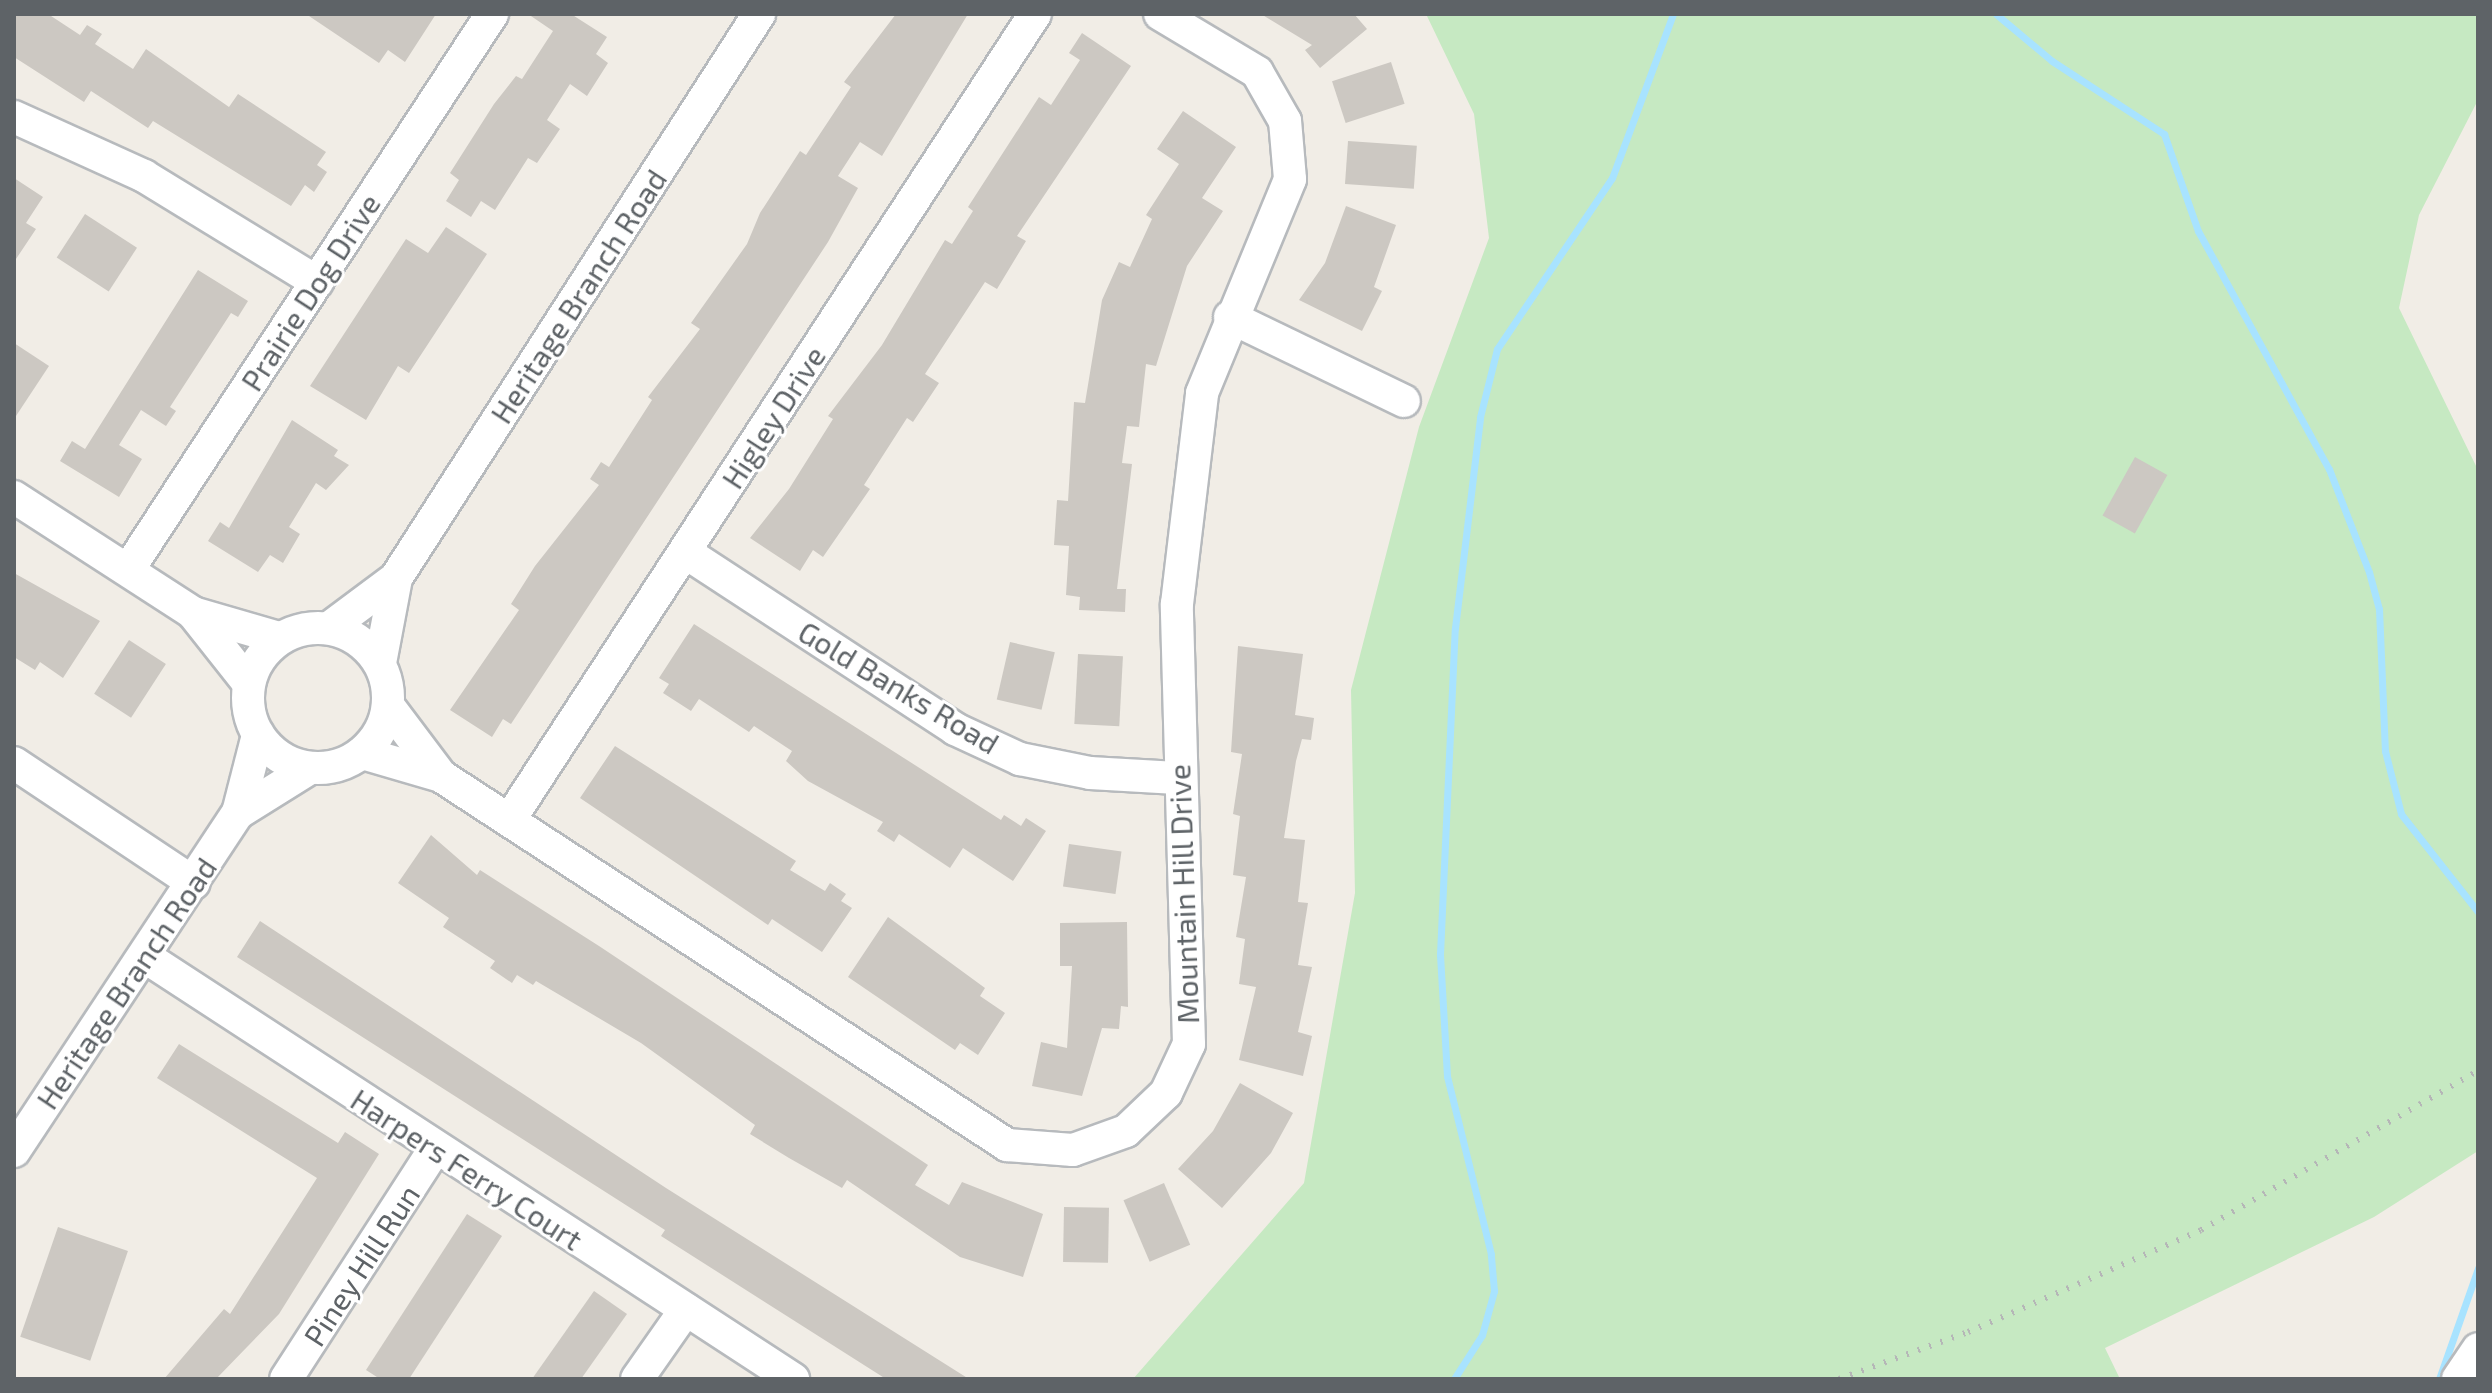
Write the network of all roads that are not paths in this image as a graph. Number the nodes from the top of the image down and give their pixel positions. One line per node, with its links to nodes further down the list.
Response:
1 (492, 14): 6 (street, Prairie Dog Drive)
2 (759, 14): 12 (street, Heritage Branch Road)
3 (1035, 14): 10 (street, Higley Drive)
4 (1160, 14): 7 (street, Mountain Hill Drive)
5 (14, 117): 6 (street)
6 (317, 282): 11 (street, Prairie Dog Drive)
7 (1230, 317): 8 (street); 24 (street, Mountain Hill Drive)
8 (1404, 401)
9 (14, 497): 11 (street)
10 (685, 552): 24 (street, Gold Banks Road); 26 (street, Higley Drive)
11 (128, 570): 13 (street)
12 (396, 578): 14 (street, Heritage Branch Road); 16 (street, Heritage Branch Road)
13 (193, 613): 15 (street); 17 (street)
14 (329, 628): 15 (street); 16 (street)
15 (279, 638): 17 (street)
16 (380, 663): 18 (street)
17 (249, 684): 19 (street)
18 (389, 707): 20 (street); 23 (street, Mountain Hill Drive)
19 (258, 735): 22 (street); 25 (street, Heritage Branch Road)
20 (362, 753): 22 (street); 23 (street, Mountain Hill Drive)
21 (14, 763): 27 (street)
22 (310, 768): 25 (street, Heritage Branch Road)
23 (441, 776): 26 (street, Mountain Hill Drive)
24 (1177, 778): 26 (street, Mountain Hill Drive)
25 (238, 813): 27 (street, Heritage Branch Road)
26 (510, 819)
27 (194, 883): 28 (street, Heritage Branch Road)
28 (144, 956): 29 (street, Harpers Ferry Court); 30 (street, Heritage Branch Road)
29 (434, 1150): 31 (street, Harpers Ferry Court); 33 (street, Piney Hill Run)
30 (14, 1151)
31 (686, 1309): 34 (street); 35 (street, Harpers Ferry Court)
32 (2478, 1349): 36 (street)
33 (286, 1379)
34 (637, 1379)
35 (793, 1379)
36 (2458, 1379)

